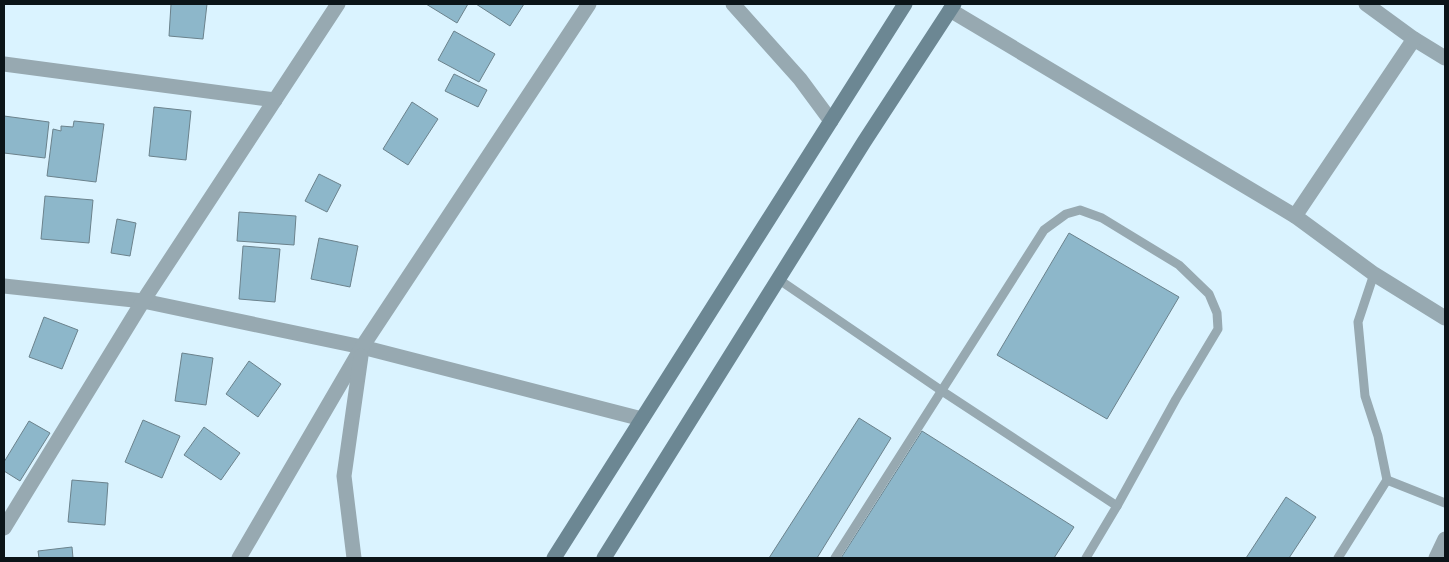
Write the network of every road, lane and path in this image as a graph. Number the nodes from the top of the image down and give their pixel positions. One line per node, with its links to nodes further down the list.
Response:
1 (338, 4): 10 (street)
2 (588, 4): 18 (street)
3 (733, 4): 11 (street)
4 (905, 4): 11 (main road)
5 (1366, 4): 7 (street)
6 (952, 7): 12 (street); 14 (main road)
7 (1414, 39): 8 (street); 12 (street)
8 (1445, 58)
9 (4, 64): 10 (street)
10 (275, 100): 16 (street)
11 (831, 121): 20 (main road)
12 (1295, 216): 13 (street)
13 (1374, 274): 17 (street); 21 (lane)
14 (778, 279): 19 (lane); 29 (main road)
15 (4, 286): 16 (street)
16 (142, 301): 18 (street); 24 (street)
17 (1445, 318)
18 (362, 347): 20 (street); 26 (street); 27 (street)
19 (942, 392): 23 (lane); 23 (lane); 30 (lane)
20 (642, 419): 28 (main road)
21 (1387, 480): 22 (lane); 32 (lane)
22 (1445, 503)
23 (1118, 506): 31 (lane)
24 (4, 528)
25 (1445, 539): 33 (street)
26 (239, 558)
27 (354, 558)
28 (554, 558)
29 (604, 558)
30 (835, 558)
31 (1086, 558)
32 (1338, 558)
33 (1436, 558)

